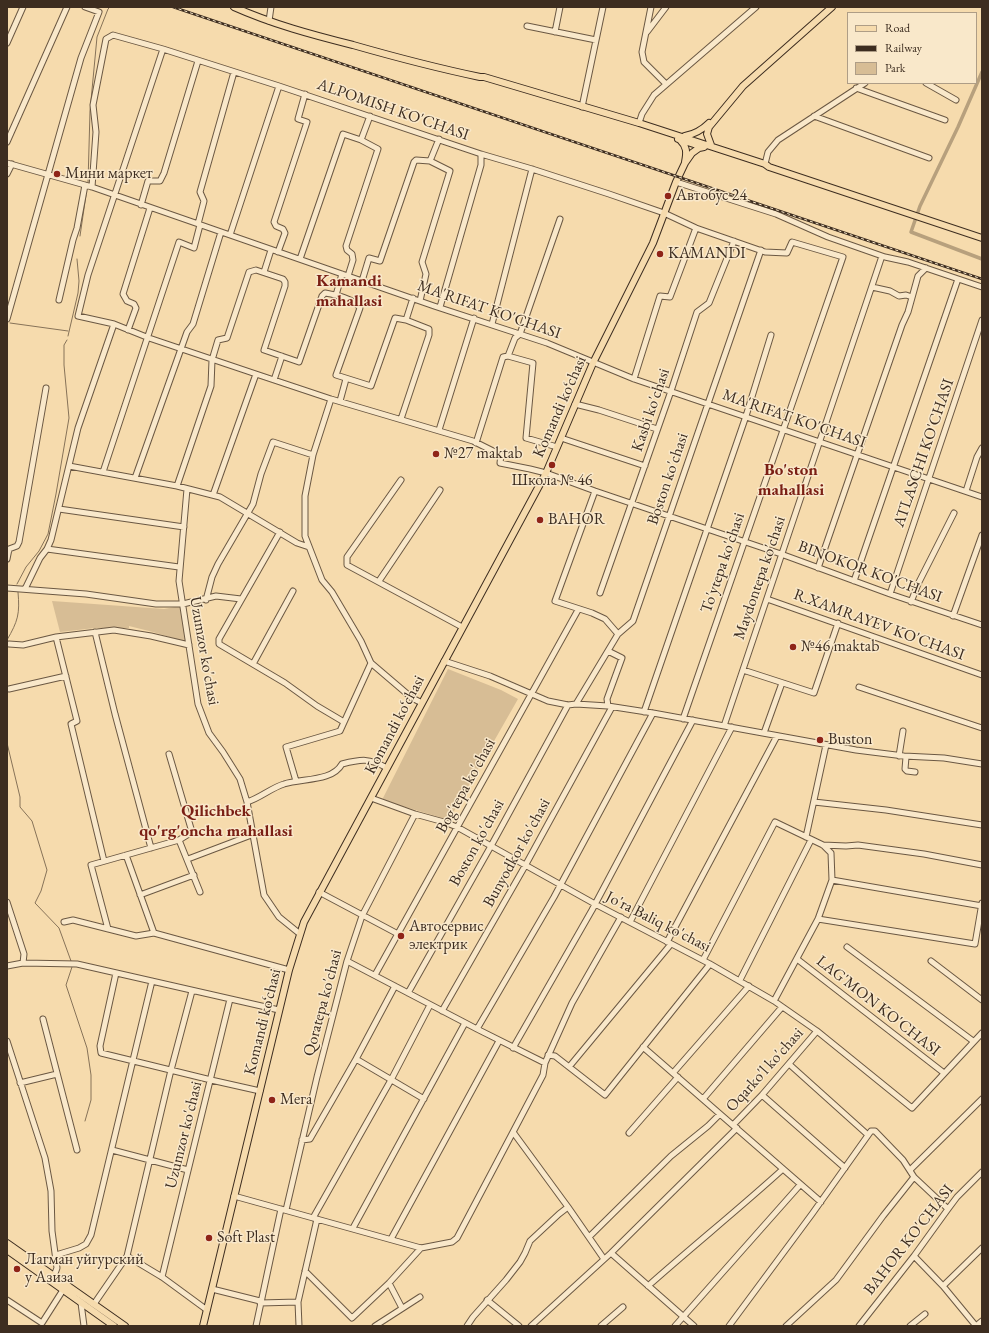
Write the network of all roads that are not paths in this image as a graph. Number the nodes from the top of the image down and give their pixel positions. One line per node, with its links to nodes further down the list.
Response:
1 (23, 7): 17 (street)
2 (67, 7): 38 (street)
3 (85, 7): 48 (street)
4 (234, 7): 12 (main road)
5 (271, 7): 12 (street)
6 (560, 7): 14 (street)
7 (603, 7): 16 (street)
8 (651, 7): 15 (street)
9 (666, 7): 15 (street)
10 (756, 7): 22 (street)
11 (832, 7): 30 (main road)
12 (269, 21): 21 (main road)
13 (527, 26): 14 (street)
14 (555, 32): 16 (street)
15 (645, 34): 22 (street)
16 (596, 40): 29 (street)
17 (7, 43)
18 (163, 49): 19 (street, ALPOMISH KO'CHASI); 51 (street, ALPOMISH KO'CHASI); 52 (street)
19 (198, 61): 20 (street, ALPOMISH KO'CHASI); 53 (street)
20 (234, 72): 25 (street, ALPOMISH KO'CHASI); 57 (street)
21 (480, 78): 29 (main road); 35 (main road)
22 (666, 84): 34 (street)
23 (863, 84): 26 (street)
24 (928, 84): 28 (street)
25 (280, 86): 27 (street, ALPOMISH KO'CHASI); 60 (street)
26 (856, 88): 32 (street); 33 (street)
27 (305, 94): 31 (street, ALPOMISH KO'CHASI); 65 (street)
28 (956, 100)
29 (582, 106): 34 (main road)
30 (721, 112): 35 (main road); 39 (main road)
31 (370, 116): 36 (street, ALPOMISH KO'CHASI); 37 (street)
32 (814, 116): 41 (street); 45 (street)
33 (944, 120)
34 (639, 122): 35 (main road)
35 (681, 138): 39 (main road); 43 (main road, Komandi ko‘chasi)
36 (439, 139): 40 (street, ALPOMISH KO'CHASI); 42 (street)
37 (361, 140): 68 (street); 72 (street)
38 (7, 142)
39 (708, 146): 43 (main road, Komandi ko‘chasi); 45 (main road)
40 (481, 154): 46 (street, ALPOMISH KO'CHASI); 82 (street)
41 (929, 158)
42 (430, 162): 74 (street); 81 (street)
43 (685, 163): 49 (main road, Komandi ko‘chasi)
44 (9, 164): 47 (street); 48 (street, MA'RIFAT KO'CHASI)
45 (767, 165): 61 (main road)
46 (532, 169): 55 (street, ALPOMISH KO'CHASI); 88 (street)
47 (7, 174)
48 (48, 175): 50 (street, MA'RIFAT KO'CHASI); 84 (street)
49 (676, 182): 55 (main road, Komandi ko‘chasi); 66 (street)
50 (85, 185): 51 (street, MA'RIFAT KO'CHASI); 80 (street)
51 (92, 187): 52 (street, MA'RIFAT KO'CHASI)
52 (114, 195): 53 (street, MA'RIFAT KO'CHASI); 87 (street)
53 (141, 205): 54 (street, MA'RIFAT KO'CHASI)
54 (150, 208): 57 (street, MA'RIFAT KO'CHASI); 89 (street)
55 (664, 213): 58 (street, ALPOMISH KO'CHASI); 97 (main road, Komandi ko‘chasi)
56 (560, 219): 90 (street)
57 (199, 225): 59 (street, MA'RIFAT KO'CHASI); 92 (street)
58 (696, 228): 62 (street, ALPOMISH KO'CHASI); 100 (street)
59 (221, 232): 60 (street, MA'RIFAT KO'CHASI); 93 (street)
60 (230, 235): 63 (street, MA'RIFAT KO'CHASI)
61 (982, 238)
62 (734, 241): 64 (street, ALPOMISH KO'CHASI); 103 (street, Kasbi ko'chasi)
63 (271, 250): 65 (street, MA'RIFAT KO'CHASI); 70 (street)
64 (761, 250): 67 (street, ALPOMISH KO'CHASI); 106 (street, Boston ko'chasi)
65 (278, 252): 68 (street, MA'RIFAT KO'CHASI)
66 (882, 256): 69 (street); 75 (street, Maydontepa ko'chasi)
67 (843, 257): 112 (street, To'ytepa ko'chasi)
68 (300, 260): 71 (street, MA'RIFAT KO'CHASI)
69 (926, 268): 73 (street); 78 (street)
70 (264, 272): 94 (street); 96 (street)
71 (342, 274): 72 (street, MA'RIFAT KO'CHASI); 77 (street)
72 (348, 276): 74 (street, MA'RIFAT KO'CHASI)
73 (958, 279): 76 (street); 122 (street)
74 (362, 281): 79 (street, MA'RIFAT KO'CHASI)
75 (872, 287): 78 (street); 115 (street, Maydontepa ko'chasi)
76 (982, 287)
77 (336, 295): 94 (street); 99 (street)
78 (912, 297): 118 (street)
79 (413, 298): 81 (street, MA'RIFAT KO'CHASI); 85 (street)
80 (59, 300)
81 (420, 301): 82 (street, MA'RIFAT KO'CHASI)
82 (440, 308): 83 (street, MA'RIFAT KO'CHASI)
83 (474, 318): 88 (street, MA'RIFAT KO'CHASI); 111 (street)
84 (7, 319)
85 (406, 320): 99 (street); 109 (street)
86 (982, 320): 126 (street, ATLASCHI KO'CHASI)
87 (114, 324): 89 (street); 120 (street)
88 (492, 324): 90 (street, MA'RIFAT KO'CHASI)
89 (128, 330): 92 (street)
90 (520, 334): 95 (street); 97 (street, MA'RIFAT KO'CHASI)
91 (771, 335): 108 (street)
92 (149, 338): 93 (street); 123 (street)
93 (181, 348): 96 (street); 125 (street)
94 (282, 356): 101 (street)
95 (508, 356): 114 (street); 116 (street)
96 (212, 360): 98 (street); 128 (street)
97 (594, 363): 100 (street, MA'RIFAT KO'CHASI); 107 (main road, Komandi ko‘chasi)
98 (256, 374): 101 (street); 133 (street)
99 (346, 379): 105 (street)
100 (634, 379): 103 (street, MA'RIFAT KO'CHASI)
101 (274, 380): 104 (street)
102 (46, 388): 148 (street)
103 (671, 391): 106 (street, MA'RIFAT KO'CHASI); 110 (street, Kasbi ko'chasi)
104 (331, 398): 105 (street); 119 (street)
105 (340, 401): 109 (street)
106 (708, 403): 108 (street, MA'RIFAT KO'CHASI); 139 (street, Boston ko'chasi)
107 (575, 404): 110 (street); 113 (main road, Komandi ko‘chasi)
108 (746, 416): 112 (street, MA'RIFAT KO'CHASI); 141 (street)
109 (401, 419): 111 (street)
110 (657, 429): 121 (street, Kasbi ko'chasi)
111 (439, 430): 114 (street)
112 (784, 430): 115 (street, MA'RIFAT KO'CHASI); 144 (street, To'ytepa ko'chasi)
113 (562, 438): 116 (main road, Komandi ko‘chasi); 121 (street)
114 (476, 443): 124 (street, BINOKOR KO'CHASI)
115 (820, 443): 118 (street, MA'RIFAT KO'CHASI); 147 (street, Maydontepa ko'chasi)
116 (557, 447): 124 (main road, Komandi ko‘chasi)
117 (982, 448): 132 (street)
118 (858, 454): 122 (street, MA'RIFAT KO'CHASI); 150 (street)
119 (313, 455): 138 (street); 145 (street)
120 (69, 466): 123 (street); 136 (street)
121 (645, 466): 135 (street, Kasbi ko'chasi)
122 (893, 466): 126 (street, MA'RIFAT KO'CHASI); 152 (street)
123 (103, 472): 125 (street)
124 (546, 473): 131 (street, BINOKOR KO'CHASI); 167 (main road, Komandi ko‘chasi)
125 (136, 478): 128 (street)
126 (930, 479): 132 (street, MA'RIFAT KO'CHASI); 157 (street, ATLASCHI KO'CHASI)
127 (401, 480): 151 (street)
128 (178, 486): 129 (street)
129 (187, 489): 133 (street); 140 (street, Uzumzor ko'chasi)
130 (440, 490): 151 (street)
131 (595, 491): 135 (street, BINOKOR KO'CHASI); 163 (street)
132 (966, 491): 134 (street, MA'RIFAT KO'CHASI)
133 (213, 495): 138 (street)
134 (982, 497)
135 (632, 504): 139 (street, BINOKOR KO'CHASI); 156 (street, Kasbi ko'chasi)
136 (59, 508): 140 (street); 146 (street)
137 (954, 513): 161 (street)
138 (248, 514): 142 (street); 160 (street)
139 (669, 516): 141 (street, BINOKOR KO'CHASI); 169 (street, Boston ko'chasi)
140 (184, 528): 149 (street, Uzumzor ko'chasi)
141 (706, 529): 144 (street, BINOKOR KO'CHASI); 188 (street)
142 (280, 532): 145 (street); 158 (street)
143 (982, 535): 164 (street)
144 (743, 542): 147 (street, BINOKOR KO'CHASI); 190 (street, To'ytepa ko'chasi)
145 (309, 547): 175 (street)
146 (47, 549): 149 (street); 154 (street)
147 (781, 554): 150 (street, BINOKOR KO'CHASI); 159 (street, Maydontepa ko'chasi)
148 (7, 559)
149 (180, 567): 162 (street, Uzumzor ko'chasi)
150 (818, 568): 152 (street, BINOKOR KO'CHASI)
151 (379, 581): 167 (street)
152 (854, 581): 157 (street, BINOKOR KO'CHASI)
153 (7, 588): 154 (street)
154 (25, 589): 162 (street)
155 (293, 591): 176 (street)
156 (600, 593)
157 (890, 594): 161 (street, BINOKOR KO'CHASI)
158 (241, 599): 160 (street); 176 (street)
159 (766, 599): 165 (street, R.XAMRAYEV KO'CHASI); 177 (street, Maydontepa ko'chasi)
160 (206, 600): 162 (street)
161 (911, 602): 164 (street, BINOKOR KO'CHASI)
162 (183, 604): 172 (street, Uzumzor ko'chasi)
163 (578, 610): 169 (street); 183 (street, Bog'tepa ko'chasi)
164 (953, 616): 166 (street, BINOKOR KO'CHASI)
165 (838, 623): 178 (street, R.XAMRAYEV KO'CHASI); 180 (street)
166 (982, 625)
167 (462, 627): 174 (main road, Komandi ko‘chasi)
168 (95, 632): 170 (street); 172 (street); 218 (street)
169 (618, 634): 173 (street, Boston ko'chasi)
170 (56, 637): 171 (street); 179 (street)
171 (9, 644)
172 (189, 646): 208 (street, Uzumzor ko'chasi)
173 (608, 651): 185 (street, Boston ko'chasi); 187 (street, Bunyodkor ko'chasi)
174 (444, 661): 183 (street); 184 (main road, Komandi ko‘chasi)
175 (371, 663): 184 (street); 192 (street)
176 (254, 664): 192 (street)
177 (743, 670): 180 (street); 193 (street, Maydontepa ko'chasi)
178 (982, 675)
179 (66, 676): 182 (street); 221 (street)
180 (782, 683): 197 (street)
181 (859, 687): 195 (street)
182 (9, 689)
183 (532, 694): 186 (street); 212 (street, Bog'tepa ko'chasi)
184 (422, 703): 204 (main road, Komandi ko‘chasi)
185 (576, 704): 186 (street); 187 (street)
186 (568, 705): 217 (street, Boston ko'chasi)
187 (610, 706): 188 (street); 223 (street, Bunyodkor ko'chasi)
188 (644, 712): 189 (street)
189 (653, 713): 190 (street); 226 (street)
190 (683, 718): 191 (street)
191 (693, 720): 193 (street); 231 (street)
192 (344, 722): 206 (street)
193 (724, 726): 194 (street)
194 (732, 727): 197 (street); 237 (street)
195 (982, 728)
196 (903, 731): 201 (street)
197 (764, 733): 198 (street)
198 (777, 736): 199 (street); 242 (street)
199 (826, 744): 201 (street); 209 (street)
200 (169, 754): 215 (street)
201 (899, 756): 202 (street)
202 (906, 757): 203 (street); 205 (street)
203 (982, 764)
204 (387, 768): 206 (street); 207 (main road, Komandi ko‘chasi)
205 (915, 772)
206 (296, 781): 208 (street)
207 (371, 798): 210 (street, Jo'ra Baliq ko'chasi); 228 (main road, Komandi ko‘chasi)
208 (247, 802): 213 (street, Uzumzor ko'chasi)
209 (814, 802): 211 (street); 214 (street)
210 (415, 814): 212 (street, Jo'ra Baliq ko'chasi); 233 (street, Qoratepa ko'chasi)
211 (982, 825)
212 (457, 827): 217 (street, Jo'ra Baliq ko'chasi); 241 (street, Bog'tepa ko'chasi)
213 (254, 834): 220 (street); 240 (street, Uzumzor ko'chasi)
214 (809, 838): 216 (street); 247 (street); 256 (street)
215 (179, 840): 218 (street); 220 (street)
216 (823, 845): 222 (street); 225 (street)
217 (491, 846): 223 (street, Jo'ra Baliq ko'chasi); 261 (street, Boston ko'chasi)
218 (151, 848): 219 (street)
219 (126, 855): 221 (street); 229 (street)
220 (188, 859): 224 (street)
221 (104, 862): 238 (street)
222 (982, 865)
223 (525, 866): 226 (street, Jo'ra Baliq ko'chasi); 268 (street, Bunyodkor ko'chasi)
224 (194, 875): 227 (street); 229 (street)
225 (832, 880): 232 (street); 235 (street)
226 (561, 885): 231 (street, Jo'ra Baliq ko'chasi); 271 (street)
227 (200, 892)
228 (319, 892): 233 (street); 240 (main road, Komandi ko‘chasi)
229 (140, 895): 239 (street)
230 (7, 902): 250 (street)
231 (595, 904): 234 (street, Jo'ra Baliq ko'chasi); 278 (street)
232 (982, 905): 243 (street)
233 (362, 916): 241 (street); 248 (street, Qoratepa ko'chasi)
234 (621, 917): 237 (street, Jo'ra Baliq ko'chasi); 279 (street)
235 (818, 919): 243 (street); 246 (street)
236 (64, 922): 238 (street)
237 (630, 922): 242 (street, Jo'ra Baliq ko'chasi)
238 (108, 929): 239 (street)
239 (154, 934): 253 (street)
240 (300, 934): 253 (main road, Komandi ko‘chasi)
241 (398, 934): 255 (street, Bog'tepa ko'chasi)
242 (669, 943): 247 (street, Jo'ra Baliq ko'chasi); 284 (street)
243 (975, 944): 244 (street)
244 (982, 945)
245 (847, 947): 276 (street)
246 (797, 959): 264 (street); 287 (street, LAG'MON KO'CHASI)
247 (703, 960): 251 (street, Jo'ra Baliq ko'chasi)
248 (347, 961): 255 (street); 303 (street, Qoratepa ko'chasi)
249 (931, 961): 263 (street)
250 (23, 962): 252 (street); 254 (street)
251 (710, 964): 256 (street, Jo'ra Baliq ko'chasi); 277 (street)
252 (7, 966)
253 (289, 970): 267 (main road, Komandi ko‘chasi)
254 (116, 973): 257 (street); 280 (street)
255 (375, 975): 258 (street)
256 (740, 980): 259 (street, Jo'ra Baliq ko'chasi)
257 (152, 981): 260 (street); 280 (street)
258 (395, 986): 261 (street); 281 (street)
259 (749, 986): 264 (street, Jo'ra Baliq ko'chasi); 286 (street)
260 (192, 991): 262 (street); 285 (street)
261 (408, 993): 265 (street)
262 (230, 999): 267 (street); 290 (street, Uzumzor ko'chasi)
263 (982, 1000)
264 (774, 1001): 266 (street, Jo'ra Baliq ko'chasi)
265 (430, 1005): 268 (street); 291 (street)
266 (782, 1007): 272 (street, Jo'ra Baliq ko'chasi); 295 (street)
267 (279, 1010): 293 (main road, Komandi ko‘chasi)
268 (442, 1011): 270 (street)
269 (43, 1019): 288 (street)
270 (465, 1023): 271 (street); 297 (street)
271 (477, 1030): 275 (street)
272 (817, 1032): 283 (street, Oqarko'l ko'chasi); 287 (street, Jo'ra Baliq ko'chasi)
273 (982, 1033): 276 (street)
274 (7, 1041): 292 (street)
275 (499, 1041): 278 (street); 322 (street)
276 (973, 1041): 287 (street)
277 (644, 1047): 284 (street); 286 (street)
278 (513, 1048): 282 (street)
279 (548, 1055): 282 (street); 284 (street)
280 (133, 1060): 285 (street); 305 (street)
281 (356, 1060): 291 (street); 303 (street)
282 (545, 1063): 300 (street)
283 (789, 1064): 294 (street, Oqarko'l ko'chasi); 302 (street)
284 (569, 1067)
285 (171, 1070): 290 (street); 306 (street)
286 (673, 1073): 289 (street)
287 (944, 1073)
288 (57, 1074): 292 (street); 304 (street)
289 (678, 1077): 295 (street); 301 (street)
290 (211, 1080): 293 (street); 309 (street, Uzumzor ko'chasi)
291 (391, 1080): 297 (street); 319 (street)
292 (20, 1082): 328 (street)
293 (260, 1091): 314 (main road, Komandi ko‘chasi)
294 (762, 1095): 299 (street, Oqarko'l ko'chasi); 307 (street)
295 (703, 1099): 298 (street)
296 (982, 1099): 310 (street)
297 (424, 1100): 320 (street)
298 (720, 1114): 299 (street); 321 (street)
299 (735, 1127): 308 (street); 327 (street, Oqarko'l ko'chasi)
300 (513, 1132): 316 (street); 324 (street)
301 (629, 1132)
302 (868, 1135): 307 (street); 310 (street)
303 (302, 1140): 317 (street, Qoratepa ko'chasi)
304 (77, 1150)
305 (112, 1150): 306 (street); 328 (street)
306 (150, 1160): 309 (street); 329 (street)
307 (845, 1168): 315 (street)
308 (783, 1169): 313 (street); 336 (street)
309 (188, 1170): 334 (street, Uzumzor ko'chasi)
310 (910, 1170): 312 (street)
311 (982, 1172): 318 (street, BAHOR KO'CHASI)
312 (914, 1177): 318 (street); 368 (street)
313 (800, 1185): 315 (street); 351 (street)
314 (234, 1196): 317 (street); 338 (main road, Komandi ko‘chasi)
315 (821, 1202): 367 (street)
316 (568, 1207): 321 (street); 342 (street)
317 (283, 1209): 319 (street); 343 (street, Qoratepa ko'chasi)
318 (948, 1209): 330 (street, BAHOR KO'CHASI)
319 (315, 1218): 320 (street); 332 (street)
320 (353, 1228): 322 (street)
321 (589, 1238): 331 (street)
322 (391, 1239): 324 (street)
323 (7, 1243): 333 (main road)
324 (421, 1248): 335 (street)
325 (982, 1248): 337 (street)
326 (7, 1250): 339 (main road)
327 (611, 1253): 331 (street, Oqarko'l ko'chasi); 336 (street)
328 (56, 1255): 333 (street)
329 (128, 1256): 334 (street); 346 (street)
330 (914, 1256): 337 (street); 369 (street, BAHOR KO'CHASI)
331 (604, 1259): 363 (street, Oqarko'l ko'chasi)
332 (305, 1271): 335 (street); 344 (street)
333 (54, 1276): 346 (main road)
334 (162, 1277): 349 (street)
335 (389, 1283): 348 (street)
336 (648, 1286): 351 (street)
337 (943, 1286): 371 (street)
338 (212, 1289): 343 (street); 349 (main road, Komandi ko‘chasi)
339 (63, 1290): 345 (main road); 353 (street)
340 (420, 1297): 348 (street)
341 (7, 1300): 353 (street)
342 (487, 1300): 361 (street); 362 (street)
343 (260, 1302): 344 (street); 358 (street, Qoratepa ko'chasi)
344 (298, 1302): 359 (street)
345 (81, 1303): 354 (street); 355 (main road)
346 (94, 1304): 356 (main road)
347 (623, 1307): 364 (street)
348 (402, 1308): 360 (street)
349 (207, 1310): 357 (main road, Komandi ko‘chasi)
350 (925, 1314): 370 (street)
351 (683, 1317): 365 (street); 366 (street)
352 (982, 1321): 371 (street)
353 (42, 1324)
354 (84, 1326)
355 (114, 1326)
356 (125, 1326)
357 (203, 1326)
358 (256, 1326)
359 (299, 1326)
360 (374, 1326)
361 (467, 1326)
362 (519, 1326)
363 (531, 1326)
364 (602, 1326)
365 (675, 1326)
366 (694, 1326)
367 (728, 1326)
368 (786, 1326)
369 (859, 1326)
370 (910, 1326)
371 (976, 1326)

